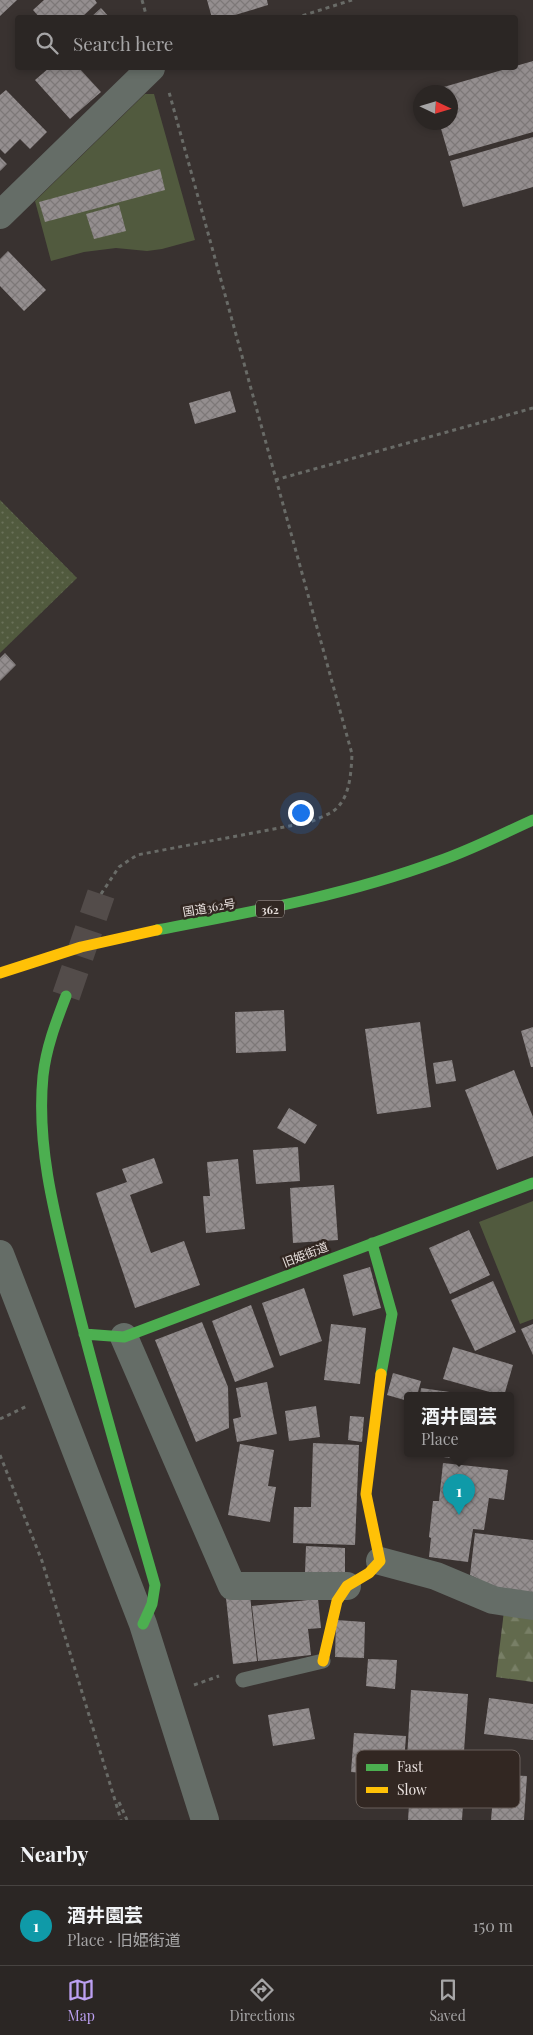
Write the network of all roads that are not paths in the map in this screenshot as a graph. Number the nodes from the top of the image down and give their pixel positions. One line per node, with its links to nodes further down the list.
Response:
1 (159, 77): 2 (street)
2 (0, 215)
3 (533, 820): 4 (main road, 国道362号 / 362)
4 (0, 973)
5 (66, 996): 9 (main road)
6 (533, 1183): 7 (main road, 旧姫街道)
7 (372, 1243): 10 (main road, 旧姫街道); 11 (main road)
8 (0, 1254): 14 (street)
9 (84, 1334): 10 (main road, 旧姫街道); 14 (main road)
10 (124, 1337): 12 (street)
11 (380, 1561): 12 (main road); 13 (street)
12 (347, 1586): 15 (main road)
13 (533, 1606)
14 (143, 1624): 17 (street)
15 (323, 1661): 16 (lane)
16 (243, 1680)
17 (205, 1820)

